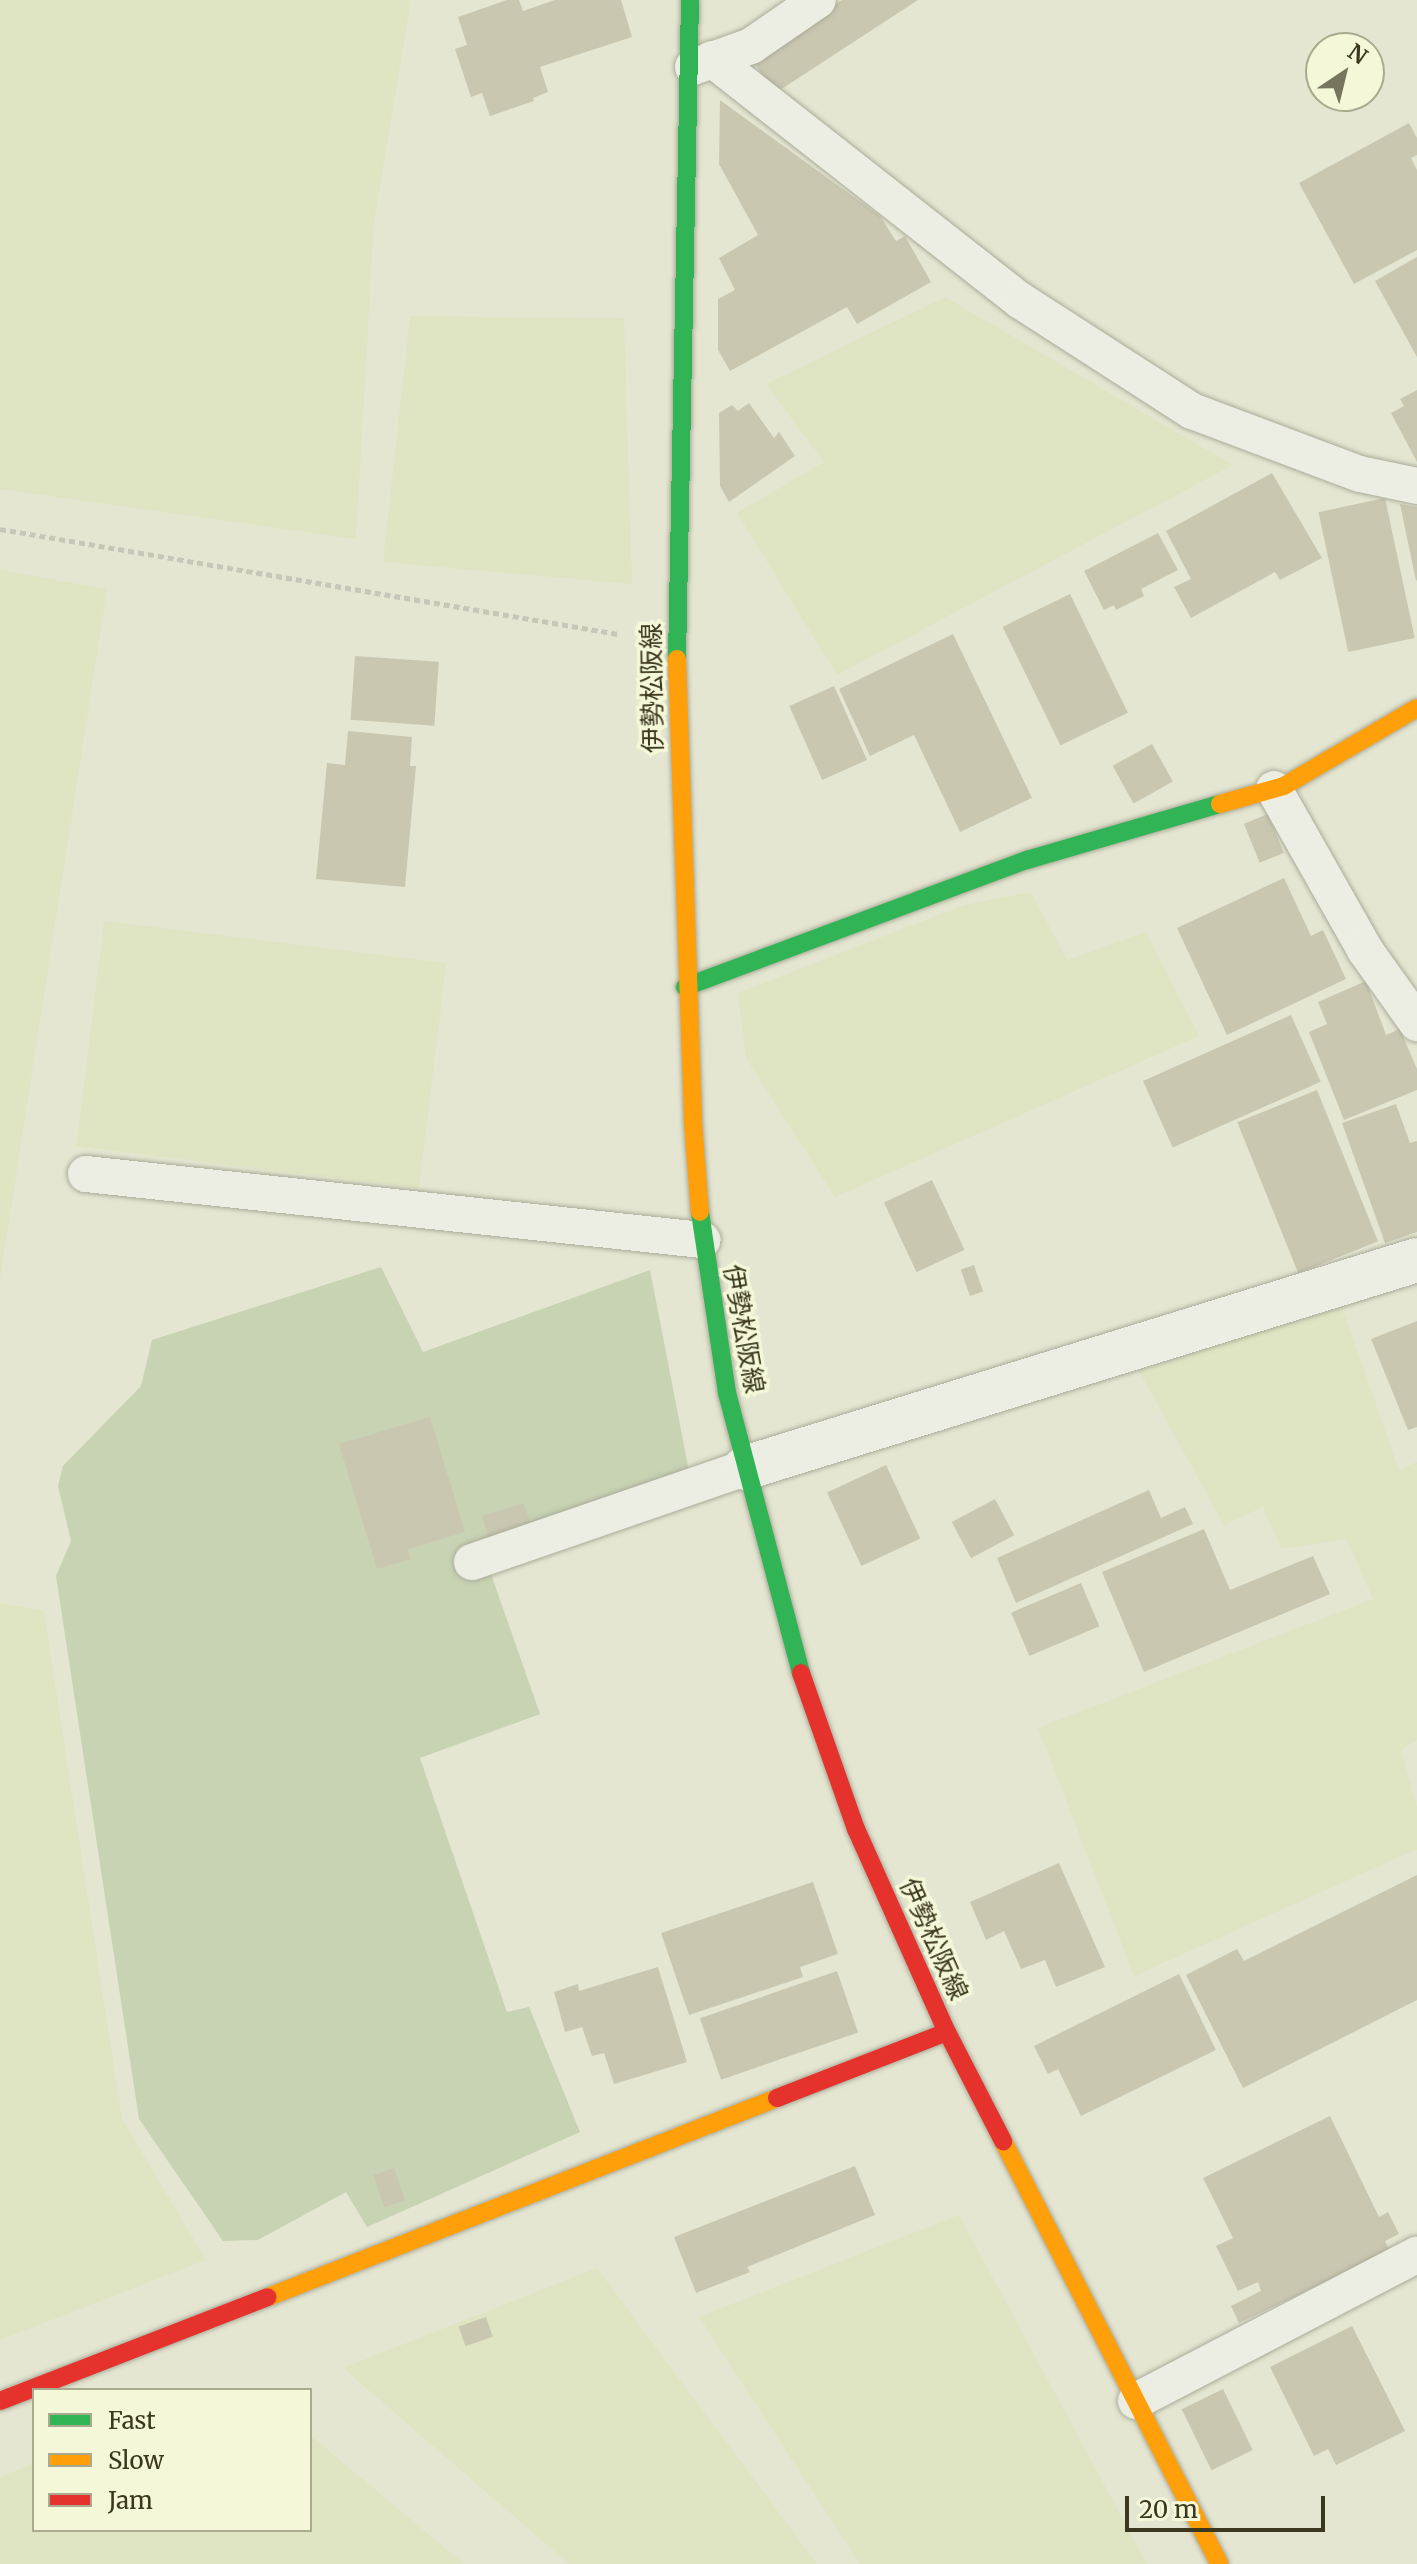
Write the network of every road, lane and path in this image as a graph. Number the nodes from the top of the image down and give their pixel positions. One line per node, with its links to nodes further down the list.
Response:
1 (690, 0): 3 (main road, 伊勢松阪線)
2 (818, 0): 3 (lane)
3 (701, 64): 4 (lane); 6 (main road, 伊勢松阪線)
4 (1417, 486)
5 (0, 529): 6 (path)
6 (676, 644): 9 (main road, 伊勢松阪線)
7 (1417, 708): 8 (main road)
8 (1274, 789): 9 (main road); 10 (lane)
9 (685, 987): 12 (main road, 伊勢松阪線)
10 (1417, 1023)
11 (86, 1174): 12 (lane)
12 (702, 1240): 14 (main road, 伊勢松阪線)
13 (1417, 1260): 14 (street)
14 (745, 1468): 15 (lane); 16 (main road, 伊勢松阪線)
15 (472, 1562)
16 (947, 2032): 18 (main road); 21 (main road, 伊勢松阪線)
17 (1417, 2255): 21 (lane)
18 (33, 2388)
19 (32, 2389): 20 (main road)
20 (0, 2401)
21 (1136, 2401): 22 (main road, 伊勢松阪線)
22 (1219, 2564)

